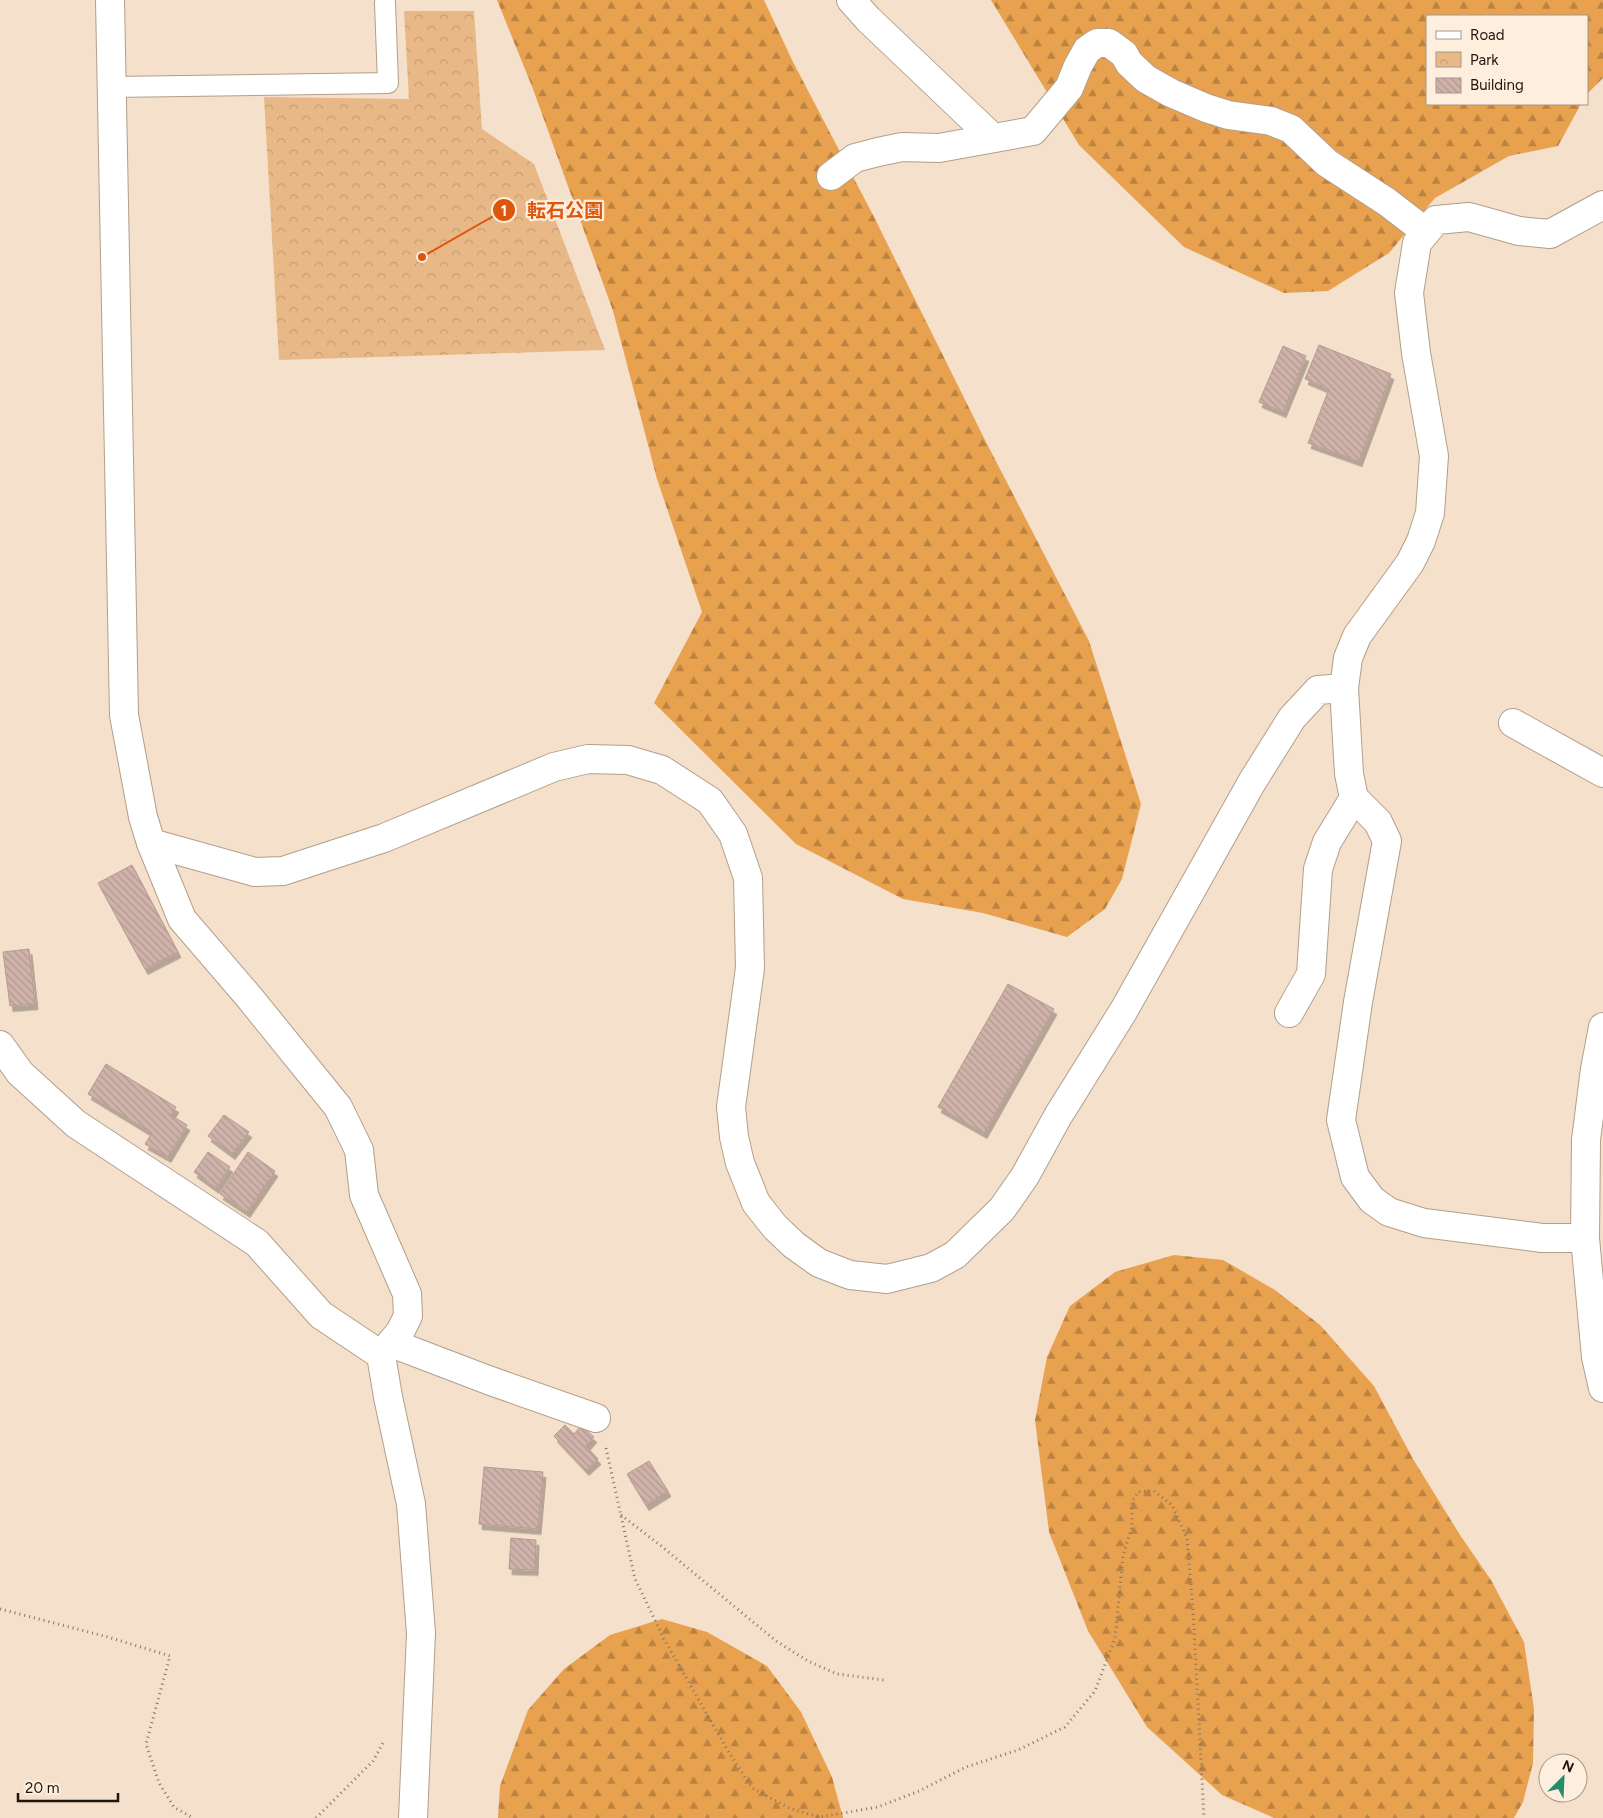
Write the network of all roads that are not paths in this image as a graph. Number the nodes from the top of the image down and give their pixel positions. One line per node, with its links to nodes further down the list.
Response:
1 (110, 0): 4 (street)
2 (851, 0): 5 (street)
3 (385, 3): 4 (lane)
4 (112, 87): 13 (street)
5 (993, 138): 6 (street); 8 (street)
6 (831, 176)
7 (1603, 204): 8 (street)
8 (1426, 232): 9 (street)
9 (1344, 688): 12 (street); 13 (street)
10 (1513, 723): 11 (street)
11 (1603, 773)
12 (1354, 798): 14 (street); 17 (street)
13 (151, 843): 18 (street)
14 (1289, 1013)
15 (1603, 1027): 17 (street)
16 (0, 1045): 18 (street)
17 (1584, 1238): 19 (street)
18 (386, 1349): 20 (street); 21 (street)
19 (1603, 1389)
20 (596, 1418)
21 (413, 1818)

